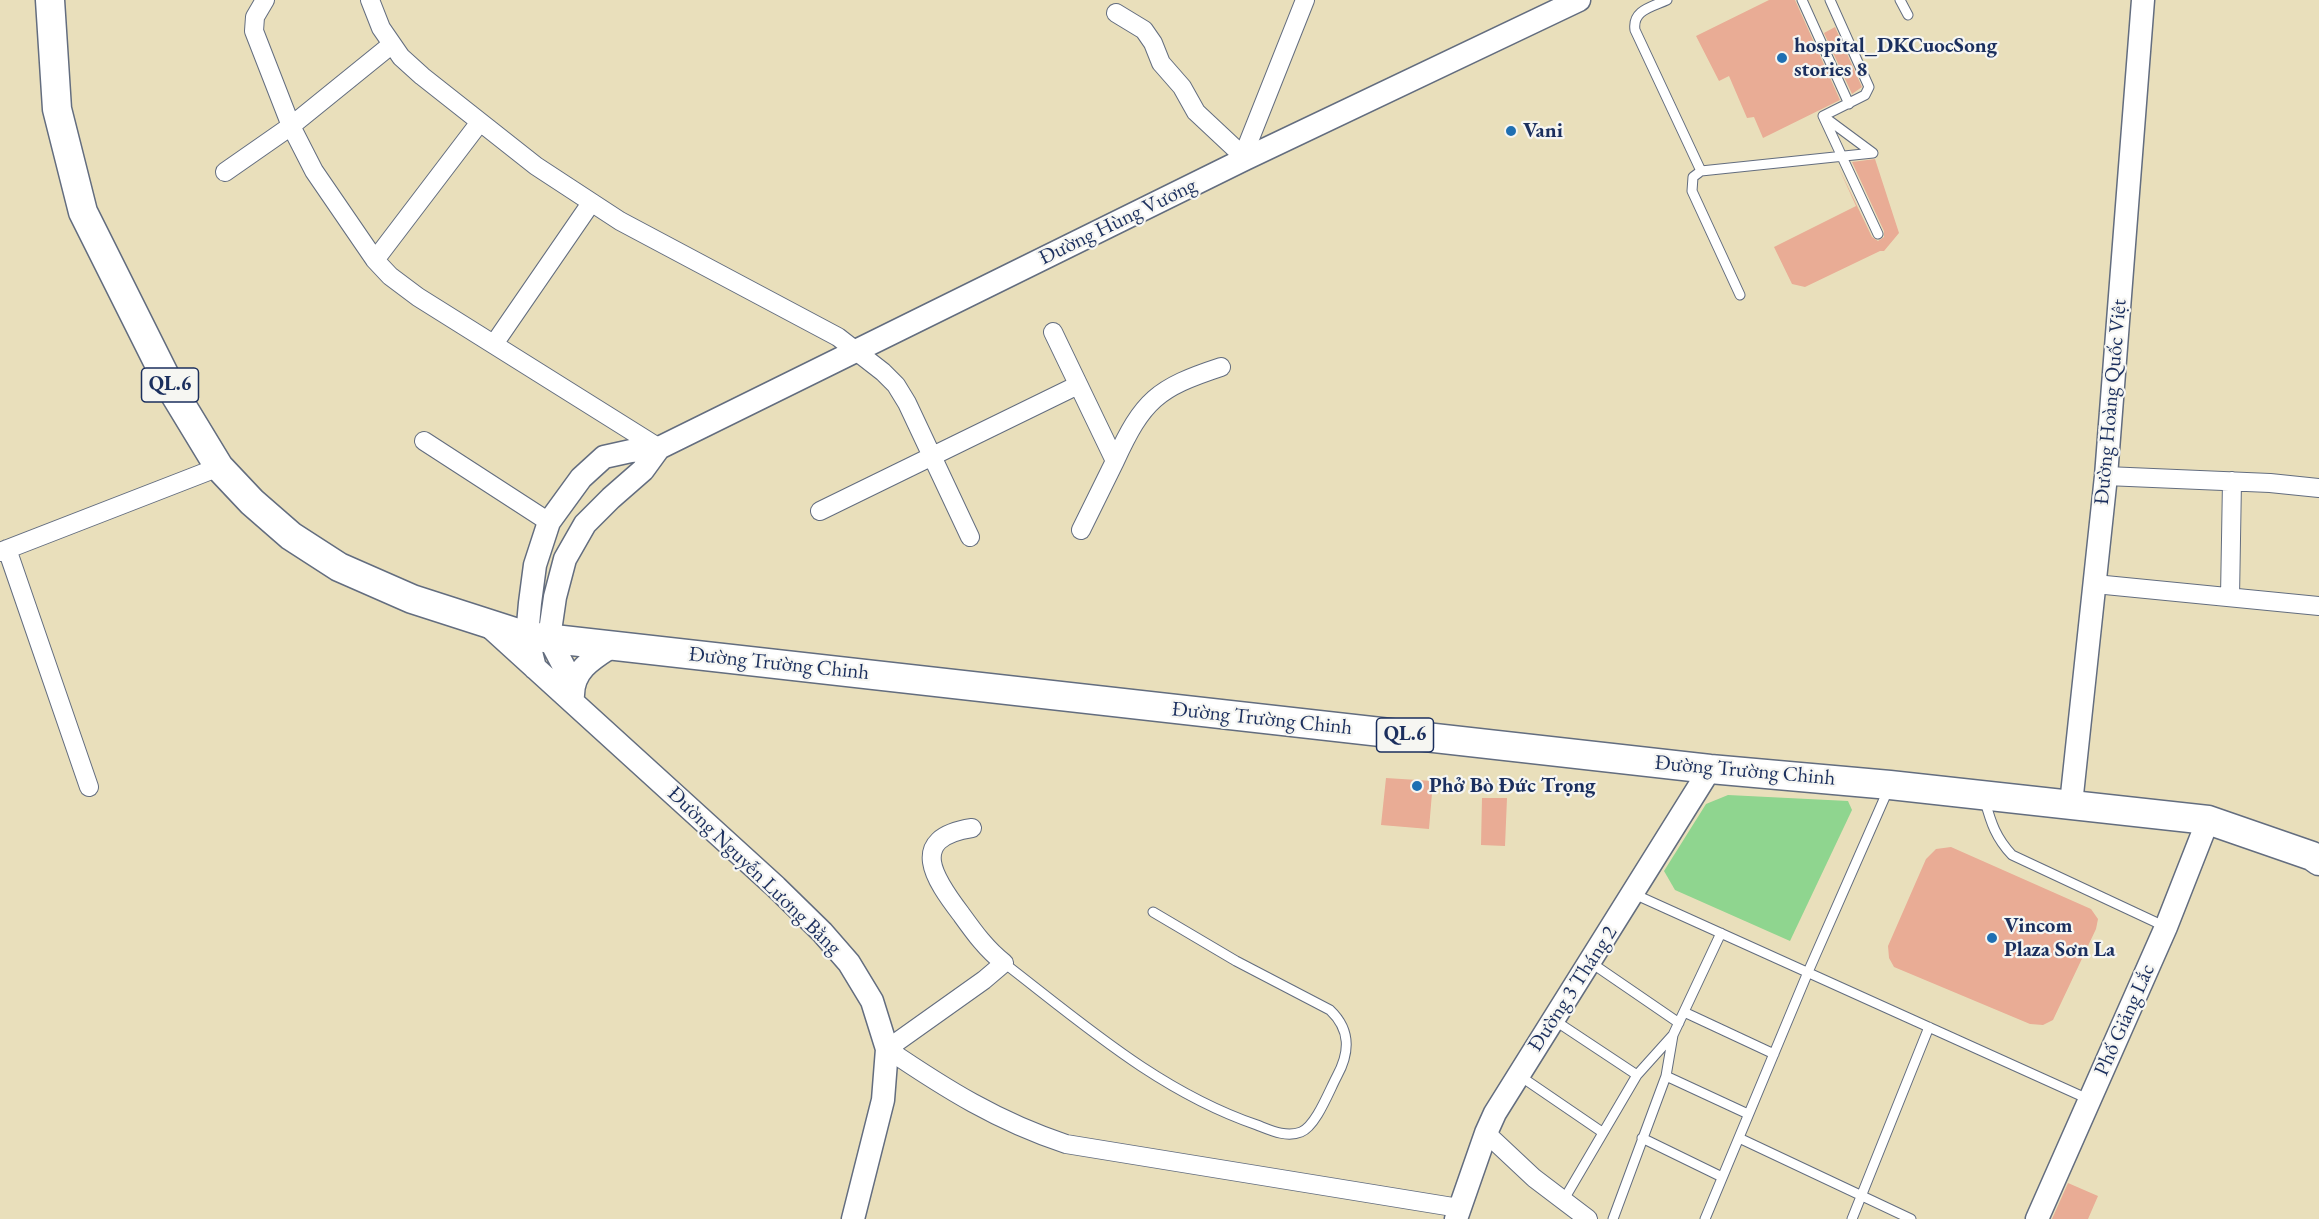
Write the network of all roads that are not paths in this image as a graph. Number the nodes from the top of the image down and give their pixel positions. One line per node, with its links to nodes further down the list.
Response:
1 (50, 0): 34 (main road, QL.6)
2 (265, 0): 17 (street)
3 (370, 0): 13 (street)
4 (1305, 0): 18 (street)
5 (1579, 0): 18 (street, Đường Hùng Vương)
6 (1666, 0): 19 (lane)
7 (1802, 0): 14 (lane)
8 (1830, 0): 14 (lane)
9 (1900, 0): 12 (lane)
10 (2143, 0): 35 (street, Đường Hoàng Quốc Việt)
11 (1116, 13): 18 (street)
12 (1908, 15)
13 (391, 45): 16 (street); 17 (street)
14 (1849, 104): 15 (lane)
15 (1823, 116): 19 (lane); 22 (lane)
16 (480, 122): 21 (street); 23 (street)
17 (291, 126): 20 (street); 23 (street)
18 (1244, 157): 27 (street, Đường Hùng Vương)
19 (1701, 171): 24 (lane)
20 (225, 172)
21 (591, 203): 26 (street); 27 (street)
22 (1878, 234)
23 (375, 260): 26 (street)
24 (1740, 295)
25 (1053, 332): 29 (street)
26 (494, 344): 31 (street)
27 (857, 351): 31 (street, Đường Hùng Vương); 32 (street)
28 (1221, 367): 33 (street)
29 (1078, 385): 32 (street); 33 (street)
30 (424, 441): 39 (street)
31 (659, 448): 39 (street, Đường Hùng Vương); 47 (street, Đường Hùng Vương)
32 (933, 457): 38 (street); 41 (street)
33 (1114, 461): 40 (street)
34 (219, 468): 42 (street); 46 (main road, QL.6)
35 (2106, 476): 36 (street); 43 (street, Đường Hoàng Quốc Việt)
36 (2232, 481): 37 (street); 44 (street)
37 (2319, 488)
38 (820, 511)
39 (549, 522): 47 (street, Đường Hùng Vương)
40 (1081, 530)
41 (970, 537)
42 (4, 550): 53 (street)
43 (2094, 584): 44 (street); 55 (street, Đường Hoàng Quốc Việt)
44 (2230, 597): 45 (street)
45 (2319, 606)
46 (486, 623): 47 (main road, Đường Trường Chinh / QL.6); 49 (street, Đường Nguyễn Lương Bằng)
47 (538, 637): 48 (main road, Đường Trường Chinh / QL.6); 49 (street); 50 (street)
48 (614, 645): 50 (street); 51 (main road, Đường Trường Chinh / QL.6)
49 (535, 668): 50 (street, Đường Nguyễn Lương Bằng)
50 (573, 693): 71 (street, Đường Nguyễn Lương Bằng)
51 (1710, 769): 52 (main road, Đường Trường Chinh / QL.6); 59 (street, Đường 3 Tháng 2)
52 (1890, 785): 54 (main road, Đường Trường Chinh / QL.6); 65 (lane)
53 (89, 787)
54 (1984, 796): 55 (main road, Đường Trường Chinh / QL.6); 61 (lane)
55 (2071, 804): 56 (main road, Đường Trường Chinh / QL.6)
56 (2208, 820): 58 (main road, Đường Trường Chinh / QL.6); 61 (street, Phố Giảng Lắc)
57 (972, 828): 64 (street)
58 (2319, 861)
59 (1634, 894): 62 (lane); 63 (street, Đường 3 Tháng 2)
60 (1153, 912): 64 (lane)
61 (2166, 927): 76 (street, Phố Giảng Lắc)
62 (1721, 933): 65 (lane); 66 (lane)
63 (1590, 962): 67 (street, Đường 3 Tháng 2); 68 (lane)
64 (1004, 963): 71 (street)
65 (1808, 972): 69 (lane); 72 (lane)
66 (1684, 1012): 68 (lane); 72 (lane)
67 (1553, 1020): 73 (street, Đường 3 Tháng 2); 74 (lane)
68 (1679, 1023): 70 (lane)
69 (1929, 1027): 76 (lane); 83 (lane)
70 (1674, 1035): 74 (lane); 75 (lane)
71 (887, 1049): 85 (street); 86 (street, Đường Nguyễn Lương Bằng)
72 (1774, 1054): 77 (lane)
73 (1518, 1075): 78 (lane); 79 (street, Đường 3 Tháng 2)
74 (1637, 1075): 78 (lane)
75 (1666, 1076): 77 (lane); 80 (lane)
76 (2090, 1100): 92 (street, Phố Giảng Lắc)
77 (1748, 1113): 81 (lane)
78 (1602, 1132): 84 (lane)
79 (1486, 1133): 84 (street); 85 (street, Đường 3 Tháng 2)
80 (1642, 1138): 82 (lane); 88 (lane)
81 (1739, 1138): 82 (lane); 83 (lane)
82 (1722, 1177): 89 (lane)
83 (1861, 1196): 90 (lane); 91 (lane)
84 (1563, 1201): 87 (street)
85 (1457, 1214)
86 (853, 1219)
87 (1588, 1219)
88 (1613, 1219)
89 (1705, 1219)
90 (1852, 1219)
91 (1911, 1219)
92 (2037, 1219)

